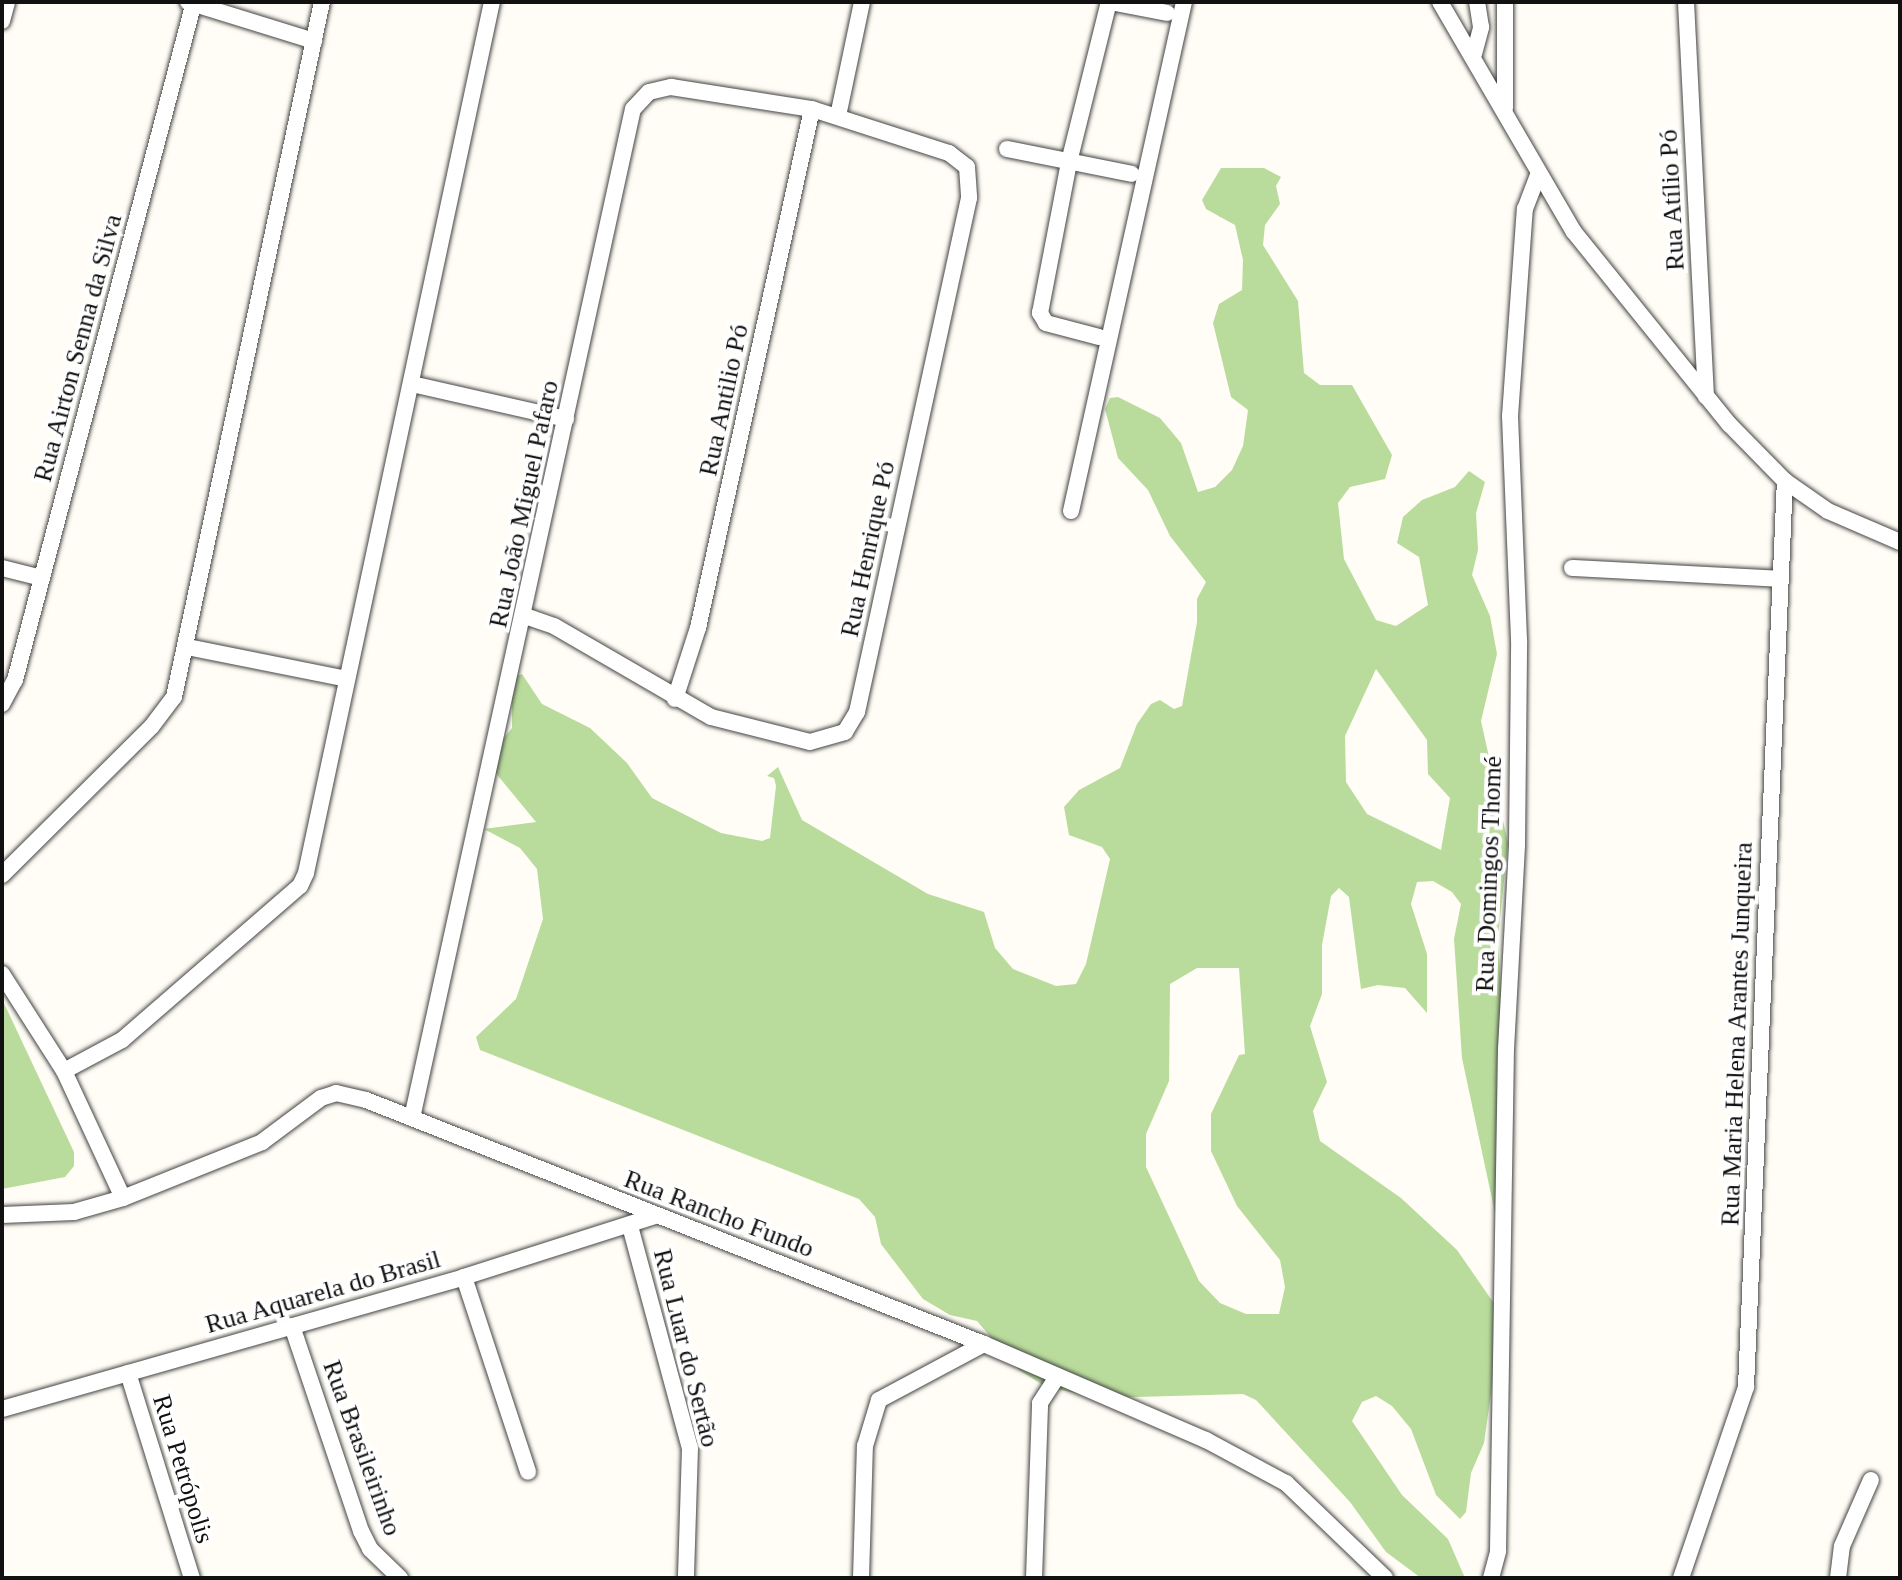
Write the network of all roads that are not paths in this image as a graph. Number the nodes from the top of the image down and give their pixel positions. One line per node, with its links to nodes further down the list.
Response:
1 (7, 2): 13 (street)
2 (322, 2): 14 (street)
3 (492, 2): 24 (street)
4 (862, 2): 18 (street)
5 (1109, 2): 12 (street); 20 (street)
6 (1184, 2): 28 (street)
7 (1440, 2): 15 (street)
8 (1477, 2): 15 (street)
9 (1505, 2): 17 (street)
10 (1686, 2): 25 (street, Rua Atílio Pó)
11 (192, 3): 14 (street); 32 (street, Rua Airton Senna da Silva)
12 (1167, 13)
13 (2, 21)
14 (314, 41): 35 (street)
15 (1474, 54): 17 (street)
16 (812, 109): 18 (street, Rua João Miguel Pafaro); 26 (street, Rua João Miguel Pafaro); 37 (street, Rua Antilio Pó)
17 (1505, 112): 22 (street)
18 (838, 116): 37 (street, Rua Henrique Pó)
19 (1007, 149): 20 (street)
20 (1069, 162): 21 (street); 23 (street)
21 (1132, 174)
22 (1538, 175): 25 (street); 61 (street, Rua Domingos Thomé)
23 (1099, 337)
24 (412, 384): 26 (street); 36 (street)
25 (1706, 396): 27 (street)
26 (566, 419): 34 (street, Rua João Miguel Pafaro)
27 (1785, 481): 29 (street); 33 (street, Rua Maria Helena Arantes Junqueira)
28 (1071, 511)
29 (1900, 542)
30 (2, 568): 32 (street)
31 (1572, 568): 33 (street)
32 (42, 578): 38 (street, Rua Airton Senna da Silva)
33 (1780, 579): 62 (street, Rua Maria Helena Arantes Junqueira)
34 (525, 616): 37 (street, Rua Henrique Pó); 42 (street, Rua João Miguel Pafaro)
35 (187, 647): 36 (street); 39 (street)
36 (347, 679): 41 (street)
37 (675, 699)
38 (2, 704)
39 (2, 875)
40 (2, 974): 41 (street)
41 (64, 1071): 43 (street)
42 (412, 1118): 43 (street, Rua Rancho Fundo); 45 (street, Rua Rancho Fundo)
43 (123, 1198): 44 (street, Rua Rancho Fundo)
44 (2, 1215)
45 (655, 1216): 46 (street, Rua Aquarela do Brasil); 49 (street, Rua Rancho Fundo)
46 (630, 1226): 47 (street, Rua Aquarela do Brasil); 57 (street, Rua Luar do Sertão)
47 (464, 1277): 48 (street, Rua Aquarela do Brasil); 53 (street)
48 (292, 1326): 50 (street, Rua Aquarela do Brasil); 56 (street, Rua Brasileirinho)
49 (984, 1344): 51 (street, Rua Rancho Fundo); 58 (street)
50 (128, 1373): 52 (street, Rua Aquarela do Brasil); 55 (street, Rua Petrópolis)
51 (1056, 1378): 59 (street); 60 (street, Rua Rancho Fundo)
52 (2, 1409)
53 (528, 1472)
54 (1871, 1480): 63 (street)
55 (192, 1578)
56 (400, 1578)
57 (686, 1578)
58 (861, 1578)
59 (1034, 1578)
60 (1385, 1578)
61 (1491, 1578)
62 (1681, 1578)
63 (1838, 1578)

